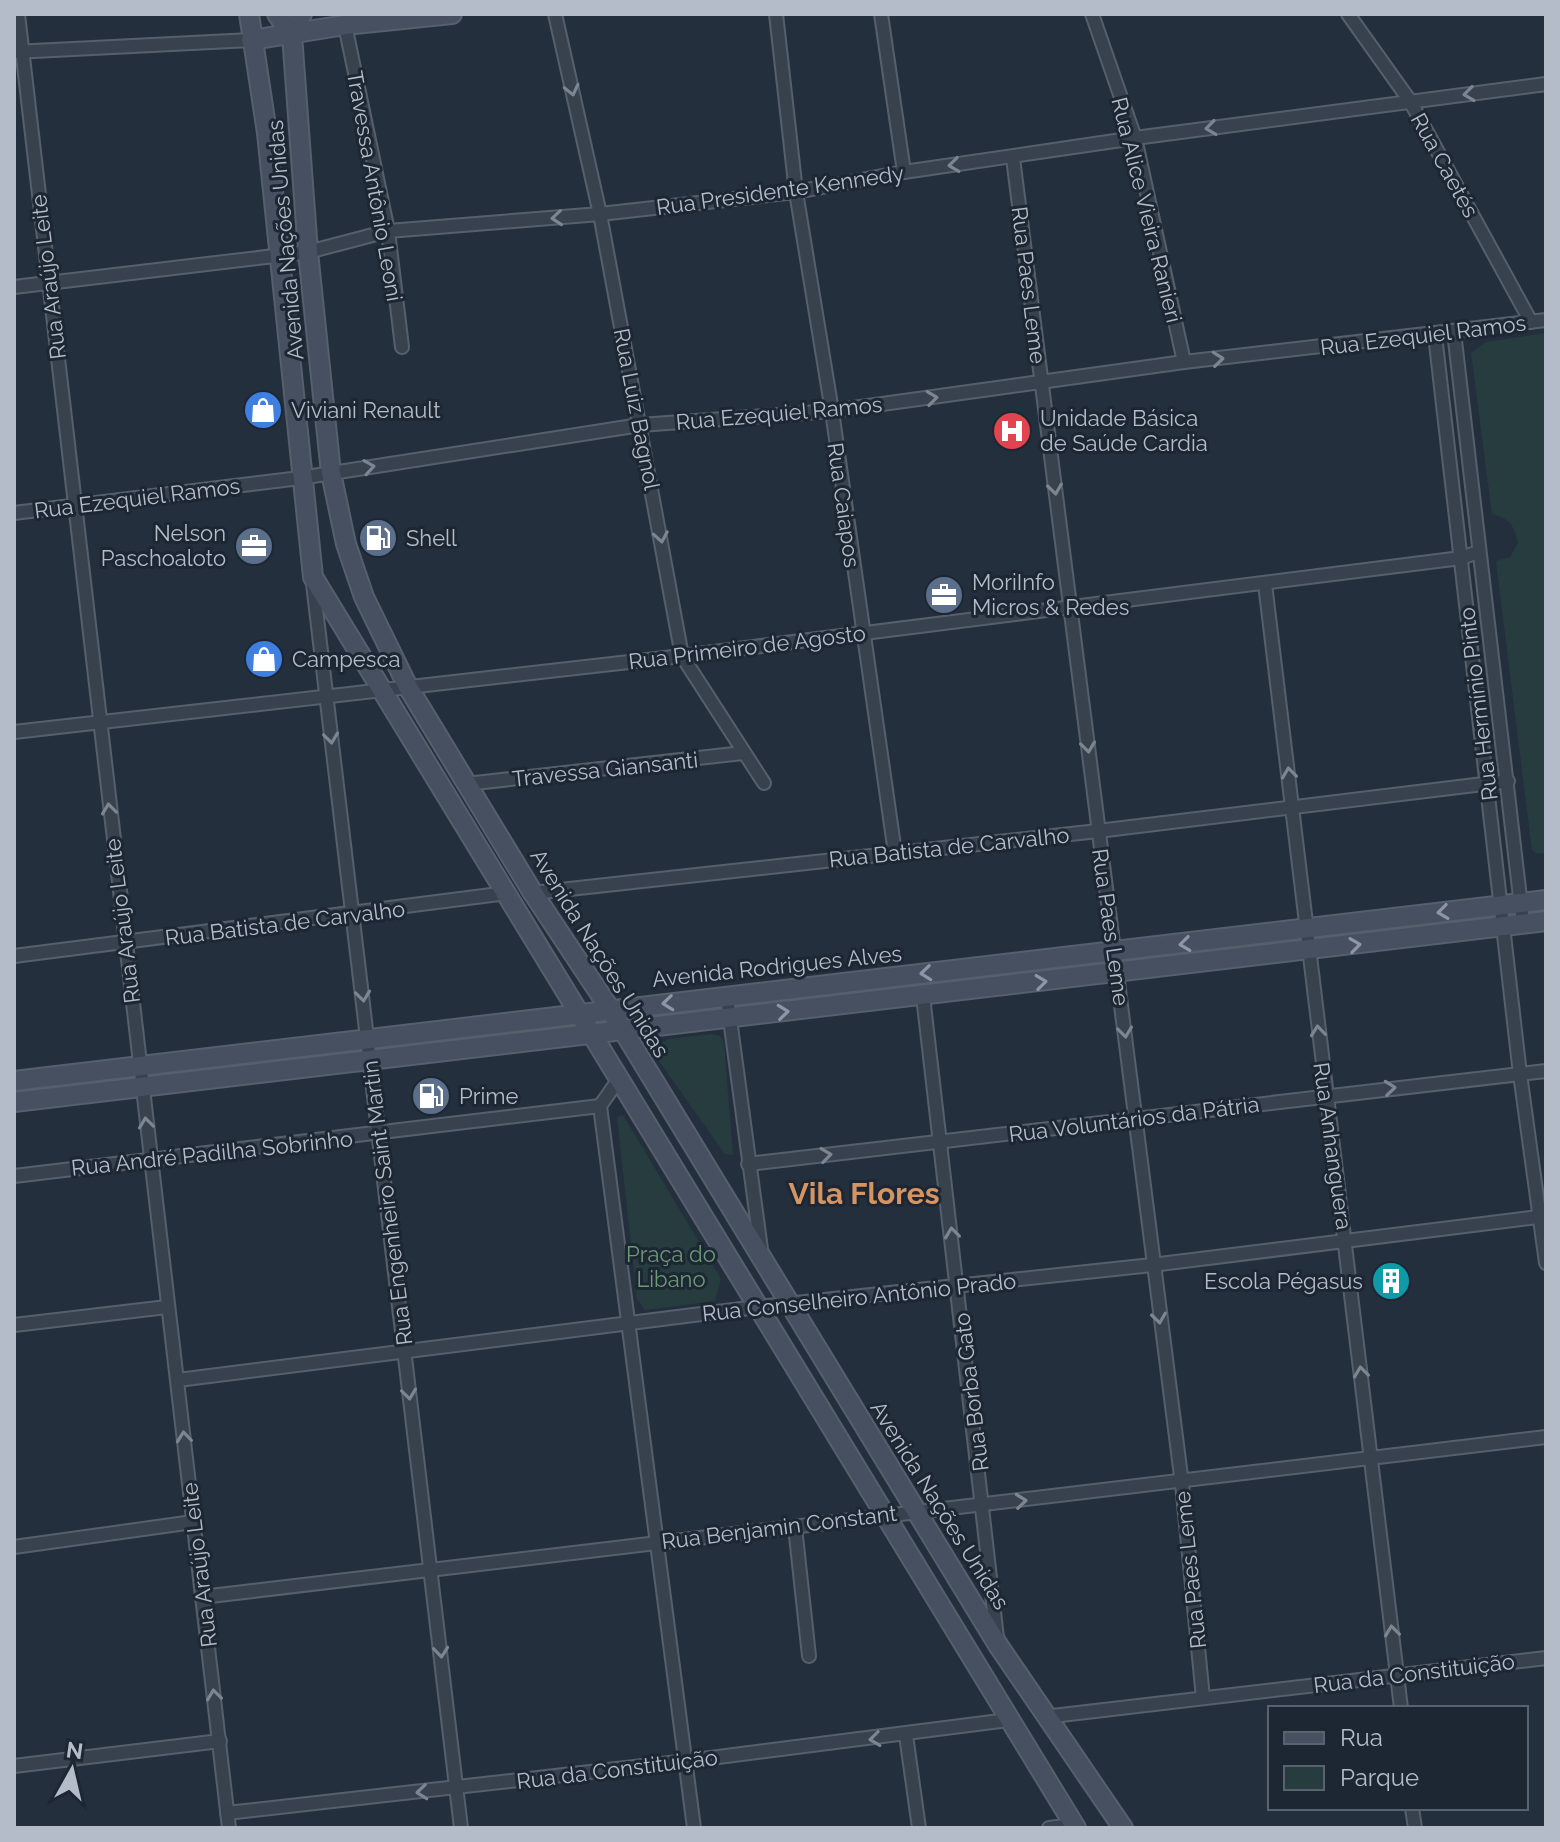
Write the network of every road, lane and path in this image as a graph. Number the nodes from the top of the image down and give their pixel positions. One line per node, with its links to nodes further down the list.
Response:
1 (18, 14): 14 (street, Rua Araújo Leite)
2 (249, 14): 13 (main road, Avenida Nações Unidas)
3 (277, 14): 12 (main road)
4 (302, 14): 12 (main road, Avenida Nações Unidas)
5 (452, 14): 11 (main road)
6 (555, 14): 21 (street, Rua Luiz Bagnol, one-way to 21)
7 (776, 14): 20 (street, Rua Caiapos)
8 (881, 14): 19 (street)
9 (1092, 14): 17 (street, Rua Alice Vieira Ranieri)
10 (1348, 14): 16 (street, Rua Caetés)
11 (345, 25): 12 (main road); 22 (street, Travessa Antônio Leoni)
12 (292, 35): 13 (main road); 23 (main road, Avenida Nações Unidas)
13 (251, 40): 14 (street); 24 (main road, Avenida Nações Unidas)
14 (18, 52): 25 (street, Rua Araújo Leite)
15 (1546, 84): 16 (street, Rua Presidente Kennedy, one-way to 16)
16 (1410, 101): 17 (street, Rua Presidente Kennedy, one-way to 17); 28 (street, Rua Caetés)
17 (1135, 138): 18 (street, Rua Presidente Kennedy); 32 (street, Rua Alice Vieira Ranieri)
18 (1013, 158): 19 (street, Rua Presidente Kennedy, one-way to 19); 33 (street, Rua Paes Leme)
19 (904, 172): 20 (street, Rua Presidente Kennedy)
20 (796, 192): 21 (street, Rua Presidente Kennedy); 34 (street, Rua Caiapos)
21 (600, 214): 22 (street, Rua Presidente Kennedy, one-way to 22); 35 (street, Rua Luiz Bagnol)
22 (388, 231): 23 (street, Rua Presidente Kennedy); 31 (street, Travessa Antônio Leoni)
23 (308, 252): 24 (street, Rua Presidente Kennedy); 36 (main road, Avenida Nações Unidas)
24 (277, 255): 25 (street, Rua Presidente Kennedy); 37 (main road, Avenida Nações Unidas)
25 (48, 283): 26 (street, Rua Presidente Kennedy); 38 (street, Rua Araújo Leite)
26 (14, 287)
27 (1546, 320): 28 (street, Rua Ezequiel Ramos)
28 (1531, 322): 29 (street, Rua Ezequiel Ramos)
29 (1454, 332): 30 (street, Rua Ezequiel Ramos); 40 (street, Rua Hermínio Pinto)
30 (1435, 335): 32 (street, Rua Ezequiel Ramos, one-way to 30); 41 (street, Rua Hermínio Pinto)
31 (402, 347)
32 (1184, 362): 33 (street, Rua Ezequiel Ramos)
33 (1041, 384): 34 (street, Rua Ezequiel Ramos, one-way to 33); 44 (street, Rua Paes Leme, one-way to 44)
34 (832, 411): 35 (street, Rua Ezequiel Ramos); 45 (street, Rua Caiapos)
35 (640, 425): 36 (street, Rua Ezequiel Ramos, one-way to 35); 46 (street, Rua Luiz Bagnol, one-way to 46)
36 (331, 473): 37 (street, Rua Ezequiel Ramos); 48 (main road, Avenida Nações Unidas)
37 (300, 478): 38 (street, Rua Ezequiel Ramos); 42 (main road, Avenida Nações Unidas)
38 (73, 506): 39 (street, Rua Ezequiel Ramos); 50 (street, Rua Araújo Leite)
39 (14, 513)
40 (1478, 552): 41 (street, Rua Primeiro de Agosto); 53 (street, Rua Hermínio Pinto)
41 (1461, 558): 43 (street, Rua Primeiro de Agosto); 56 (street, Rua Hermínio Pinto)
42 (313, 577): 47 (main road, Avenida Nações Unidas); 49 (street, Rua Engenheiro Saint Martin)
43 (1265, 584): 44 (street, Rua Primeiro de Agosto); 57 (street, Rua Anhanguera, one-way to 43)
44 (1071, 608): 45 (street, Rua Primeiro de Agosto); 58 (street, Rua Paes Leme, one-way to 58)
45 (862, 633): 46 (street, Rua Primeiro de Agosto); 59 (street, Rua Caiapos)
46 (682, 656): 48 (street, Rua Primeiro de Agosto); 52 (street, Rua Luiz Bagnol)
47 (381, 687): 48 (street, Rua Primeiro de Agosto); 49 (street, Rua Primeiro de Agosto); 60 (main road, Avenida Nações Unidas)
48 (408, 687): 55 (main road, Avenida Nações Unidas)
49 (325, 694): 50 (street, Rua Primeiro de Agosto); 64 (street, Rua Engenheiro Saint Martin, one-way to 64)
50 (98, 722): 51 (street, Rua Primeiro de Agosto); 68 (street, Rua Araújo Leite, one-way to 50)
51 (14, 732)
52 (743, 753): 54 (street, Rua Luiz Bagnol); 55 (street, Travessa Giansanti)
53 (1508, 781): 56 (street, Rua Batista de Carvalho); 63 (street, Rua Hermínio Pinto)
54 (764, 783)
55 (466, 784): 61 (main road, Avenida Nações Unidas)
56 (1487, 784): 57 (street, Rua Batista de Carvalho); 63 (street, Rua Hermínio Pinto)
57 (1294, 807): 58 (street, Rua Batista de Carvalho); 67 (street, Rua Anhanguera)
58 (1098, 831): 59 (street, Rua Batista de Carvalho); 70 (street, Rua Paes Leme)
59 (895, 853): 61 (street, Rua Batista de Carvalho)
60 (507, 893): 64 (street, Rua Batista de Carvalho); 76 (main road, Avenida Nações Unidas)
61 (533, 893): 75 (main road, Avenida Nações Unidas)
62 (1546, 900): 63 (main road, Avenida Rodrigues Alves)
63 (1511, 904): 66 (street, Rua Hermínio Pinto); 66 (street, Rua Hermínio Pinto); 67 (main road, Avenida Rodrigues Alves, one-way to 67)
64 (354, 916): 68 (street, Rua Batista de Carvalho); 80 (street, Rua Engenheiro Saint Martin, one-way to 80)
65 (1546, 921): 66 (main road, Avenida Rodrigues Alves)
66 (1514, 924): 69 (main road, Avenida Rodrigues Alves, one-way to 66); 84 (street, Rua Hermínio Pinto)
67 (1306, 929): 69 (street, Rua Anhanguera); 70 (main road, Avenida Rodrigues Alves, one-way to 70)
68 (126, 944): 71 (street, Rua Batista de Carvalho); 82 (street, Rua Araújo Leite)
69 (1309, 951): 72 (main road, Avenida Rodrigues Alves); 88 (street, Rua Anhanguera, one-way to 69)
70 (1115, 952): 72 (street, Rua Paes Leme); 74 (main road, Avenida Rodrigues Alves, one-way to 74)
71 (14, 956)
72 (1118, 973): 73 (main road, Avenida Rodrigues Alves, one-way to 72); 91 (street, Rua Paes Leme, one-way to 91)
73 (923, 996): 77 (main road, Avenida Rodrigues Alves, one-way to 73); 93 (street, Rua Borba Gato)
74 (727, 997): 75 (main road, Avenida Rodrigues Alves, one-way to 75); 77 (street)
75 (610, 1009): 76 (main road, Avenida Rodrigues Alves); 78 (main road, Avenida Nações Unidas)
76 (576, 1012): 79 (main road, Avenida Nações Unidas); 80 (main road, Avenida Rodrigues Alves)
77 (730, 1018): 78 (main road, Avenida Rodrigues Alves); 95 (street)
78 (622, 1032): 79 (main road, Avenida Rodrigues Alves); 99 (main road, Avenida Nações Unidas)
79 (594, 1036): 81 (main road, Avenida Rodrigues Alves); 85 (main road, Avenida Nações Unidas)
80 (368, 1040): 81 (street, Rua Engenheiro Saint Martin); 82 (main road, Avenida Rodrigues Alves)
81 (371, 1060): 87 (main road, Avenida Rodrigues Alves); 92 (street, Rua Engenheiro Saint Martin)
82 (139, 1065): 86 (main road, Avenida Rodrigues Alves); 87 (street, Rua Araújo Leite)
83 (1546, 1071): 84 (street, Rua Voluntários da Pátria)
84 (1520, 1074): 88 (street, Rua Voluntários da Pátria, one-way to 84); 97 (street, Rua Hermínio Pinto)
85 (619, 1079): 90 (street); 105 (main road, Avenida Nações Unidas)
86 (14, 1081)
87 (142, 1086): 89 (main road, Avenida Rodrigues Alves); 94 (street, Rua Araújo Leite, one-way to 87)
88 (1325, 1095): 91 (street, Rua Voluntários da Pátria); 98 (street, Rua Anhanguera)
89 (14, 1102)
90 (600, 1106): 92 (street, Rua André Padilha Sobrinho); 106 (street)
91 (1135, 1119): 93 (street, Rua Voluntários da Pátria); 101 (street, Rua Paes Leme)
92 (379, 1135): 94 (street, Rua André Padilha Sobrinho); 108 (street, Rua Engenheiro Saint Martin)
93 (940, 1142): 95 (street, Rua Voluntários da Pátria, one-way to 93); 102 (street, Rua Borba Gato, one-way to 93)
94 (151, 1158): 96 (street, Rua André Padilha Sobrinho); 104 (street, Rua Araújo Leite)
95 (748, 1164): 99 (street)
96 (14, 1176)
97 (1544, 1216): 98 (street, Rua Conselheiro Antônio Prado); 100 (street)
98 (1345, 1240): 101 (street, Rua Conselheiro Antônio Prado); 111 (street, Rua Anhanguera, one-way to 98)
99 (763, 1260): 103 (main road, Avenida Nações Unidas)
100 (1546, 1263)
101 (1152, 1265): 102 (street, Rua Conselheiro Antônio Prado); 112 (street, Rua Paes Leme, one-way to 112)
102 (959, 1286): 103 (street, Rua Conselheiro Antônio Prado); 113 (street, Rua Borba Gato)
103 (790, 1305): 105 (street, Rua Conselheiro Antônio Prado); 114 (main road, Avenida Nações Unidas)
104 (167, 1307): 107 (street); 109 (street, Rua Araújo Leite)
105 (757, 1307): 106 (street, Rua Conselheiro Antônio Prado); 115 (main road, Avenida Nações Unidas)
106 (628, 1324): 108 (street, Rua Conselheiro Antônio Prado); 118 (street)
107 (14, 1325)
108 (404, 1353): 109 (street, Rua Conselheiro Antônio Prado); 120 (street, Rua Engenheiro Saint Martin, one-way to 120)
109 (178, 1380): 116 (street, Rua Araújo Leite, one-way to 109)
110 (1546, 1437): 111 (street, Rua Benjamin Constant)
111 (1372, 1459): 112 (street, Rua Benjamin Constant); 125 (street, Rua Anhanguera, one-way to 111)
112 (1182, 1484): 113 (street, Rua Benjamin Constant, one-way to 112); 126 (street, Rua Paes Leme)
113 (984, 1505): 114 (street, Rua Benjamin Constant); 122 (street, Rua Borba Gato)
114 (916, 1511): 115 (street, Rua Benjamin Constant); 122 (main road, Avenida Nações Unidas)
115 (884, 1515): 117 (street, Rua Benjamin Constant); 129 (main road, Avenida Nações Unidas)
116 (193, 1522): 119 (street); 121 (street, Rua Araújo Leite)
117 (795, 1527): 118 (street, Rua Benjamin Constant); 123 (street)
118 (654, 1541): 120 (street, Rua Benjamin Constant); 132 (street)
119 (14, 1547)
120 (432, 1569): 121 (street, Rua Benjamin Constant); 134 (street, Rua Engenheiro Saint Martin, one-way to 134)
121 (202, 1597): 131 (street, Rua Araújo Leite, one-way to 121)
122 (998, 1645): 128 (main road, Avenida Nações Unidas)
123 (809, 1656)
124 (1546, 1658): 125 (street, Rua da Constituição)
125 (1397, 1675): 126 (street, Rua da Constituição); 127 (street, Rua Anhanguera)
126 (1203, 1698): 128 (street, Rua da Constituição)
127 (1401, 1706)
128 (1044, 1717): 142 (main road, Avenida Nações Unidas)
129 (1008, 1720): 130 (street, Rua da Constituição); 136 (main road, Avenida Nações Unidas)
130 (906, 1735): 132 (street, Rua da Constituição, one-way to 132); 140 (street)
131 (220, 1741): 133 (street); 135 (street, Rua Araújo Leite)
132 (687, 1761): 134 (street, Rua da Constituição); 139 (street)
133 (14, 1766)
134 (456, 1788): 135 (street, Rua da Constituição, one-way to 135); 138 (street, Rua Engenheiro Saint Martin)
135 (227, 1813): 137 (street, Rua Araújo Leite)
136 (1075, 1826): 141 (street)
137 (229, 1828)
138 (461, 1828)
139 (694, 1828)
140 (919, 1828)
141 (1049, 1828)
142 (1123, 1828)

